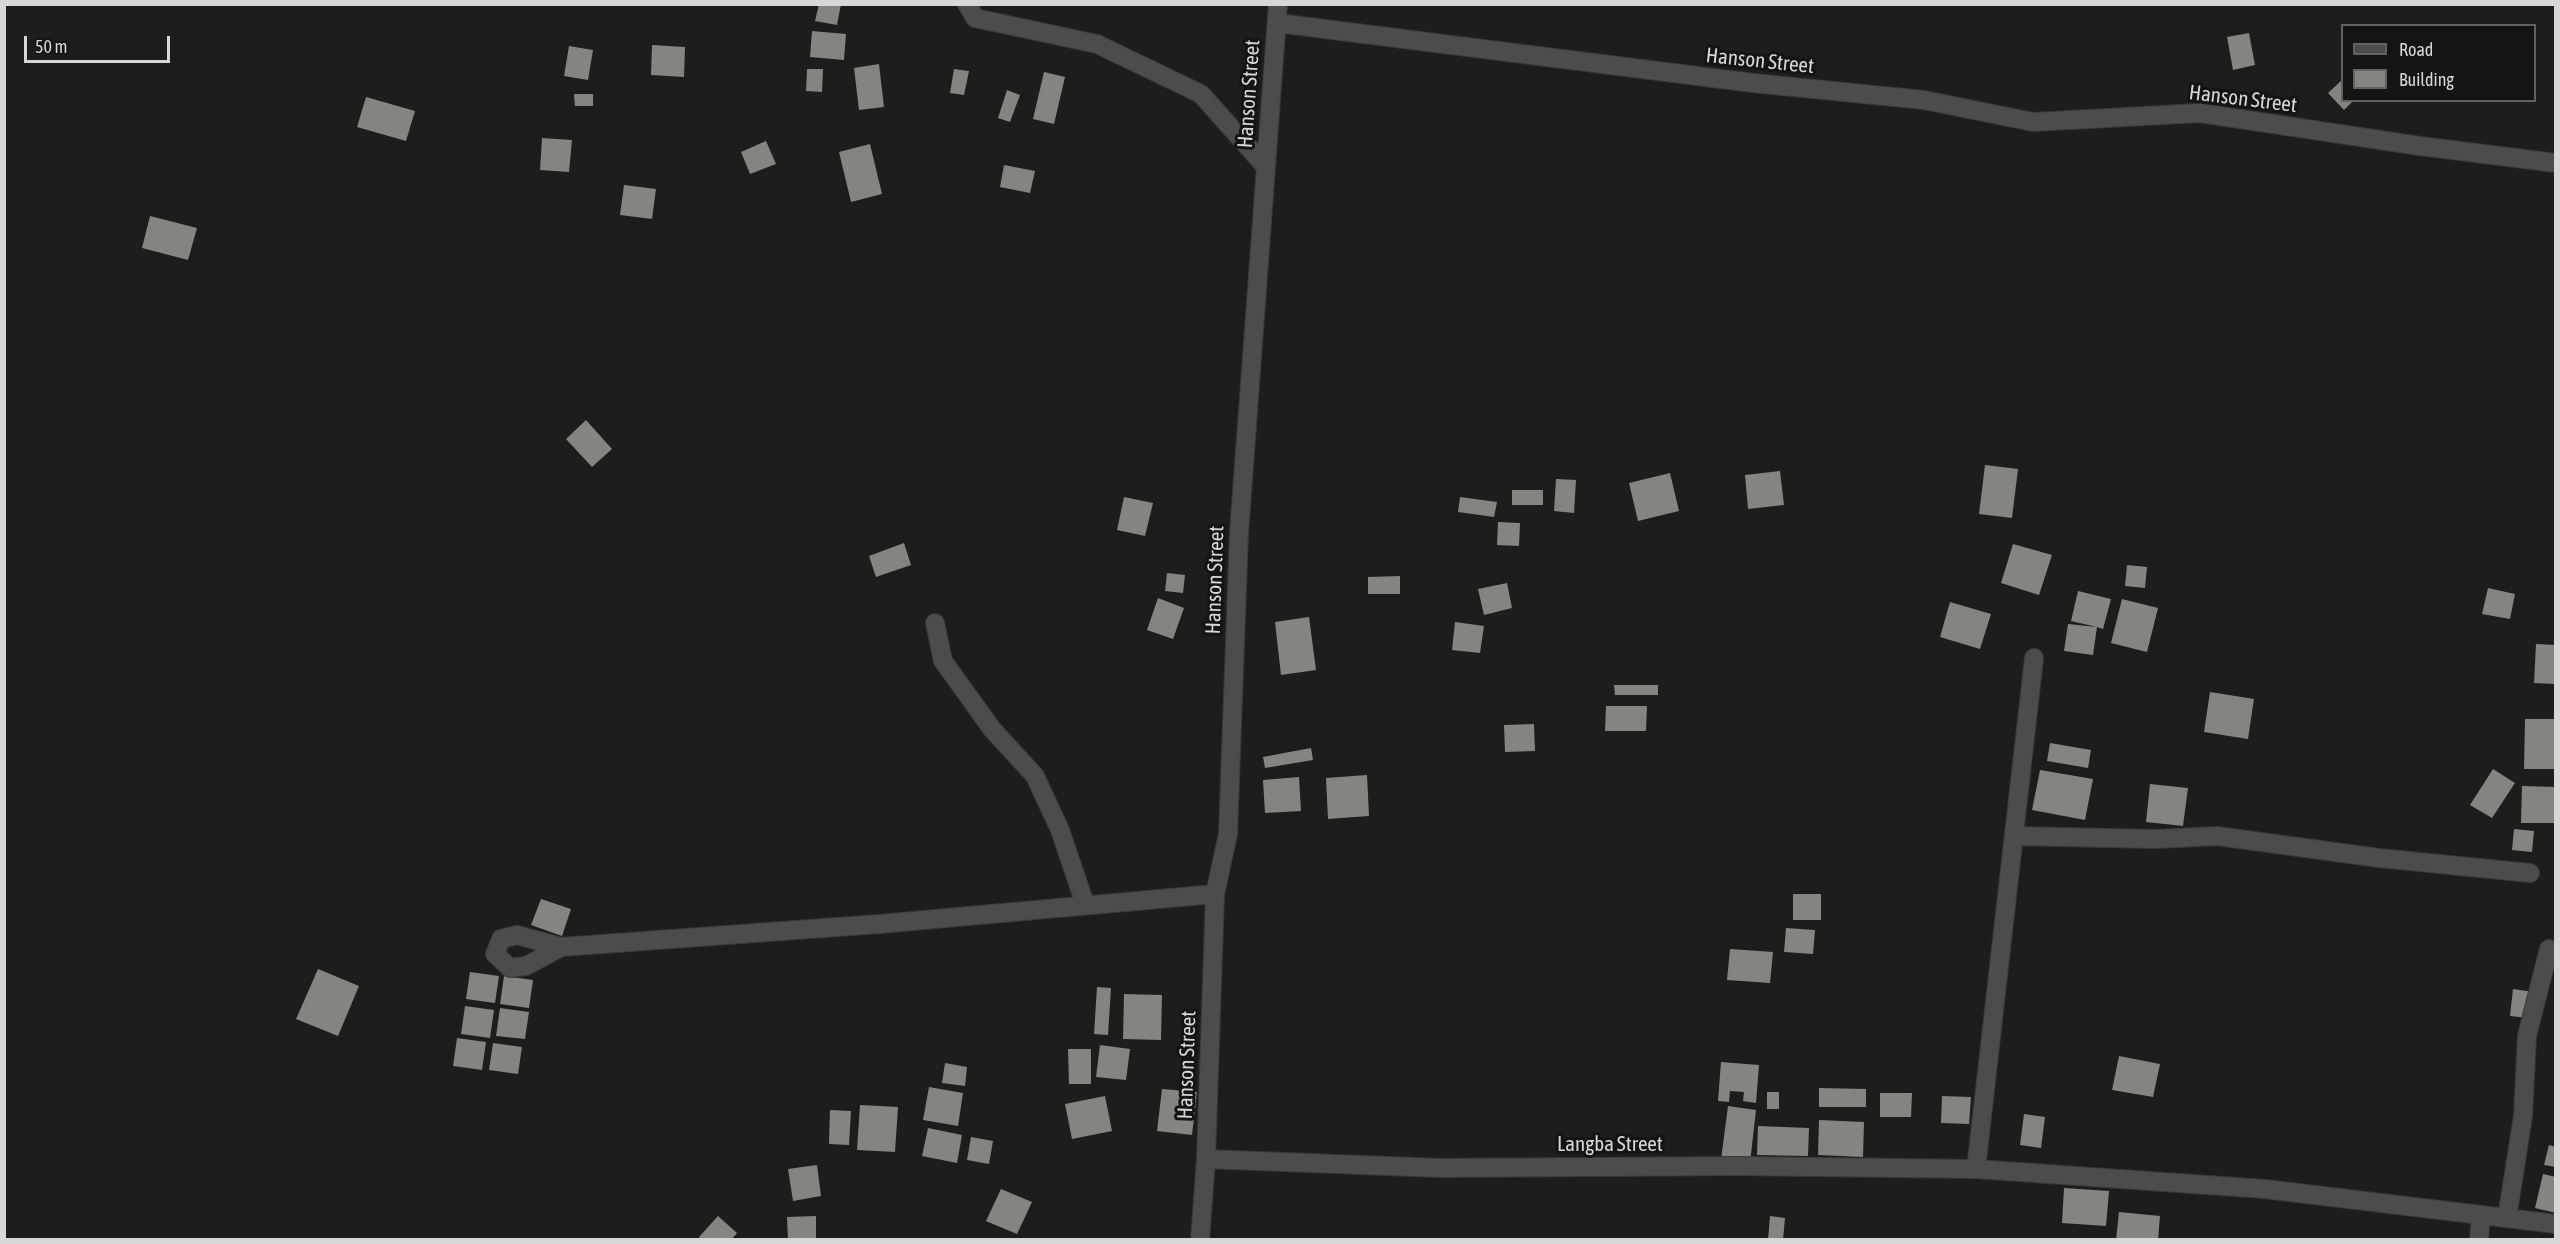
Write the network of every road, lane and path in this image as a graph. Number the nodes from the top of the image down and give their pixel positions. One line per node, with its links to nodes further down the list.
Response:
1 (967, 4): 5 (street)
2 (1278, 4): 3 (street)
3 (1276, 23): 4 (street, Hanson Street); 5 (street, Hanson Street)
4 (2556, 163)
5 (1266, 167): 10 (street, Hanson Street)
6 (934, 623): 11 (street)
7 (2034, 658): 8 (street)
8 (2014, 836): 9 (street); 15 (street)
9 (2530, 873)
10 (1215, 894): 11 (street); 14 (street, Hanson Street)
11 (1085, 904): 12 (street)
12 (561, 947)
13 (2549, 949): 17 (street)
14 (1206, 1159): 15 (street, Langba Street); 19 (street, Hanson Street)
15 (1976, 1169): 16 (street, Langba Street)
16 (2481, 1215): 17 (street, Langba Street); 20 (street)
17 (2507, 1218): 18 (street, Langba Street)
18 (2556, 1224)
19 (1200, 1239)
20 (2479, 1239)

